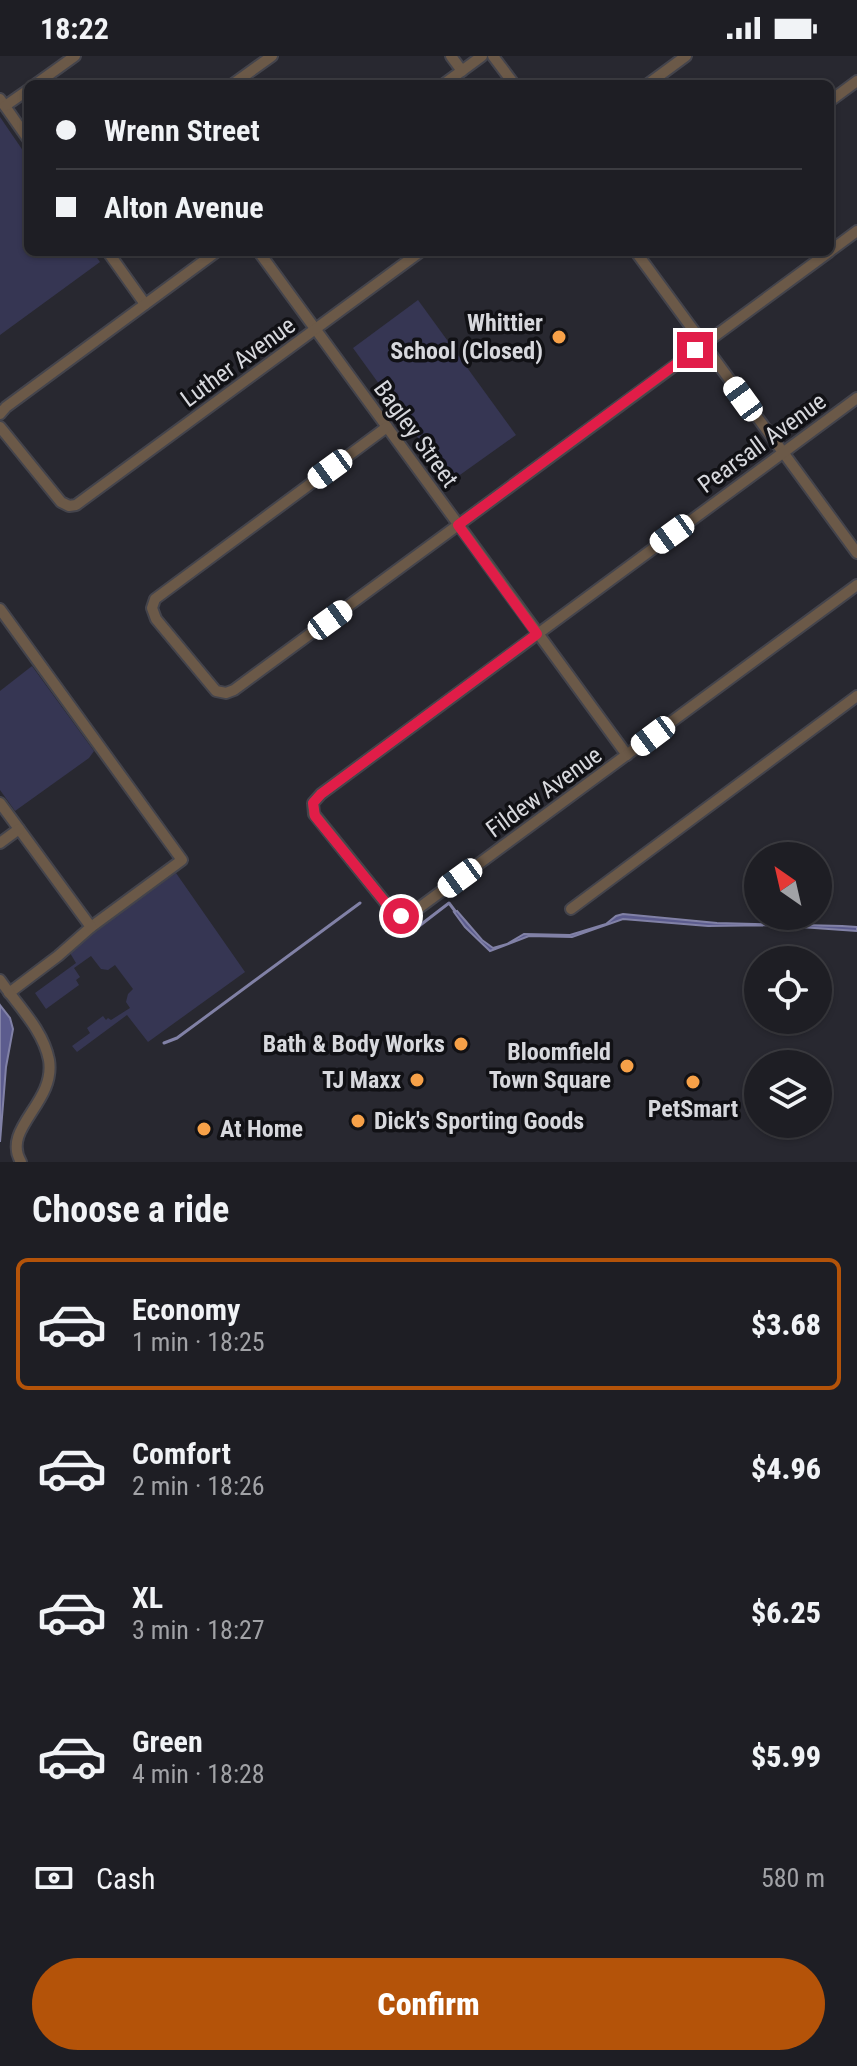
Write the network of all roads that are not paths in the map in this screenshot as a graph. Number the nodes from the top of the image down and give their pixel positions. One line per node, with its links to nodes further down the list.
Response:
1 (75, 56): 8 (street)
2 (272, 56): 9 (street)
3 (451, 56): 7 (street)
4 (482, 56): 7 (street)
5 (493, 56): 11 (street)
6 (686, 56): 12 (street)
7 (462, 71): 10 (street)
8 (42, 80)
9 (239, 80)
10 (450, 80)
11 (511, 80)
12 (653, 80)
13 (857, 81): 15 (street)
14 (24, 92): 16 (street)
15 (834, 98)
16 (2, 103): 17 (street)
17 (24, 133)
18 (857, 231): 19 (street)
19 (834, 248)
20 (111, 256): 26 (street)
21 (211, 256): 26 (street)
22 (262, 256): 27 (street, Bagley Street)
23 (415, 256): 27 (street, Luther Avenue)
24 (639, 256): 28 (street)
25 (824, 256): 28 (street)
26 (145, 304): 30 (street)
27 (316, 329): 31 (street, Luther Avenue); 32 (street, Bagley Street)
28 (703, 344): 33 (street); 34 (street)
29 (857, 398): 33 (street, Pearsall Avenue)
30 (0, 414)
31 (0, 427)
32 (387, 427): 34 (street, Bagley Street); 34 (street)
33 (783, 452): 35 (street); 38 (street, Pearsall Avenue)
34 (458, 525): 38 (street, Bagley Street)
35 (857, 553)
36 (857, 585): 40 (street, Fildew Avenue)
37 (0, 609): 46 (street)
38 (537, 634): 40 (street, Bagley Street); 45 (street, Pearsall Avenue)
39 (857, 696): 44 (street)
40 (627, 755): 45 (street, Fildew Avenue)
41 (0, 803): 42 (street)
42 (19, 829): 43 (street); 46 (street)
43 (0, 843)
44 (571, 909)
45 (408, 916)
46 (91, 927): 48 (street)
47 (0, 980): 48 (street)
48 (9, 993): 49 (street)
49 (21, 1162)

